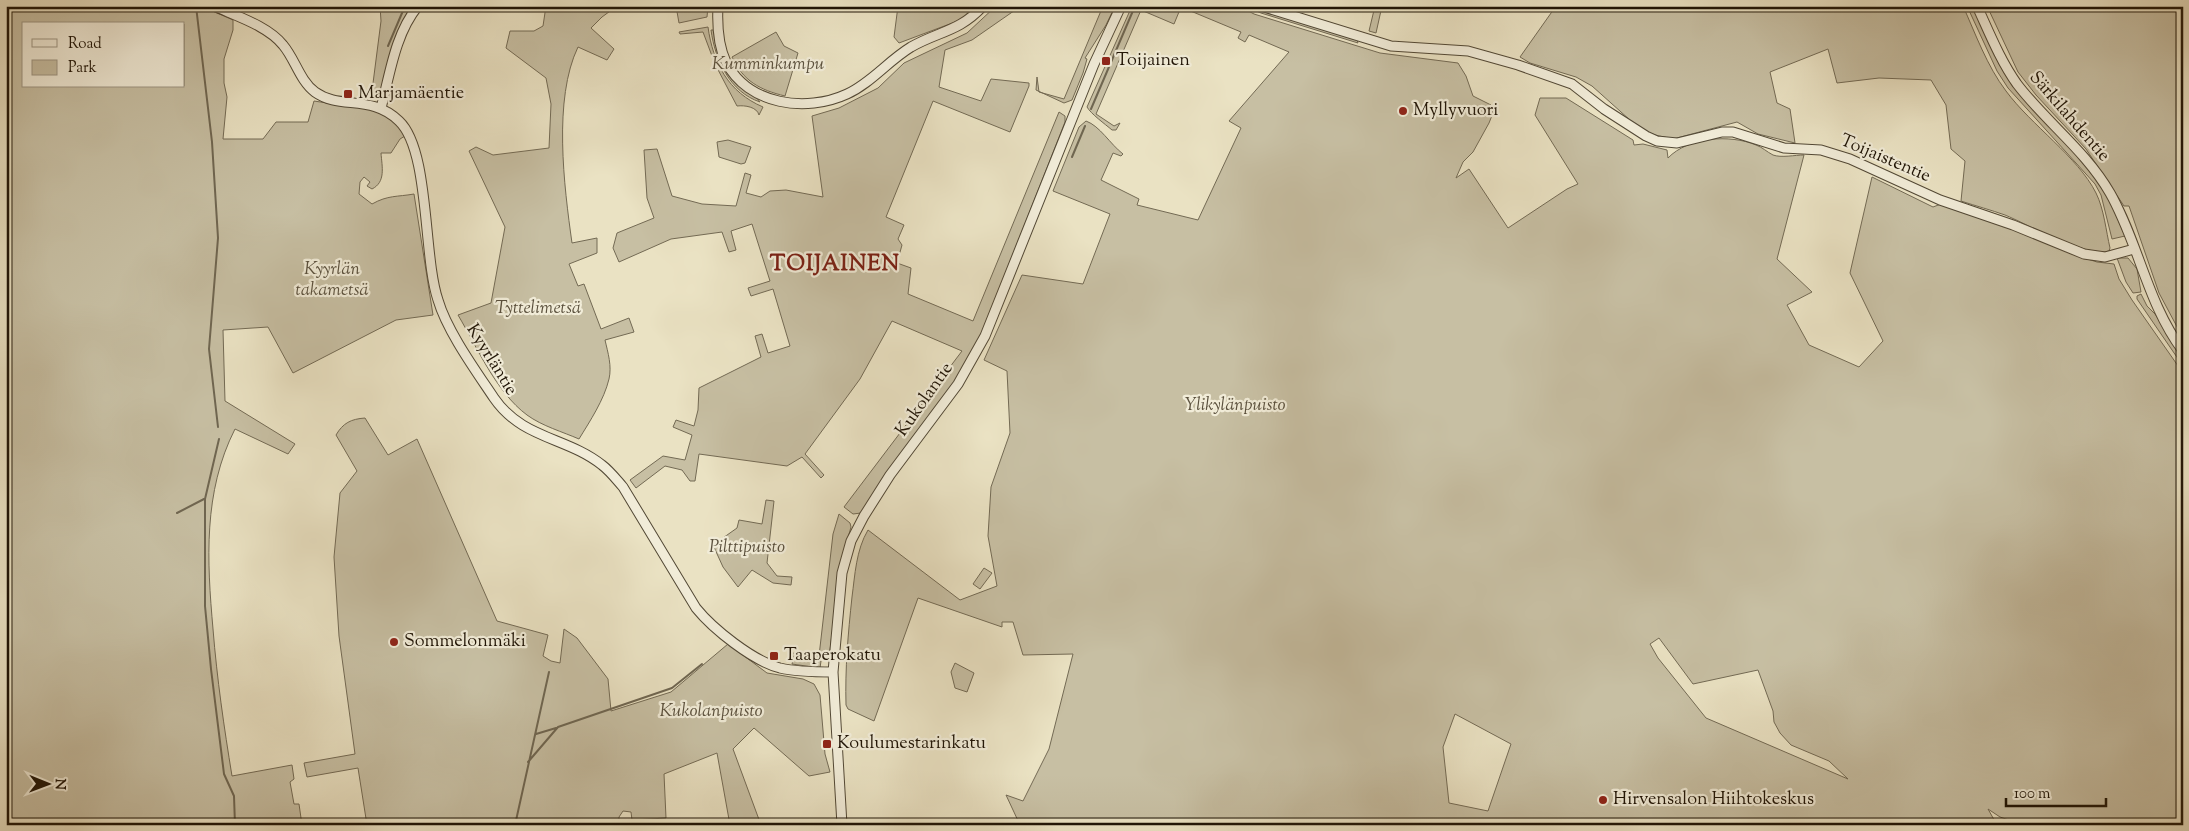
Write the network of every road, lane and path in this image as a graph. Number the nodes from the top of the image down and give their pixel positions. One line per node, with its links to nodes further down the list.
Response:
1 (214, 6): 8 (street, Kyyrläntie)
2 (418, 6): 8 (street)
3 (718, 6): 4 (street)
4 (983, 6)
5 (1121, 6): 11 (street, Kukolantie)
6 (1261, 6): 9 (street, Toijaistentie)
7 (1977, 6): 9 (street, Särkilahdentie)
8 (381, 108): 11 (street, Kyyrläntie)
9 (2134, 249): 10 (street)
10 (2183, 351)
11 (833, 672): 12 (street, Kukolantie)
12 (842, 825)

